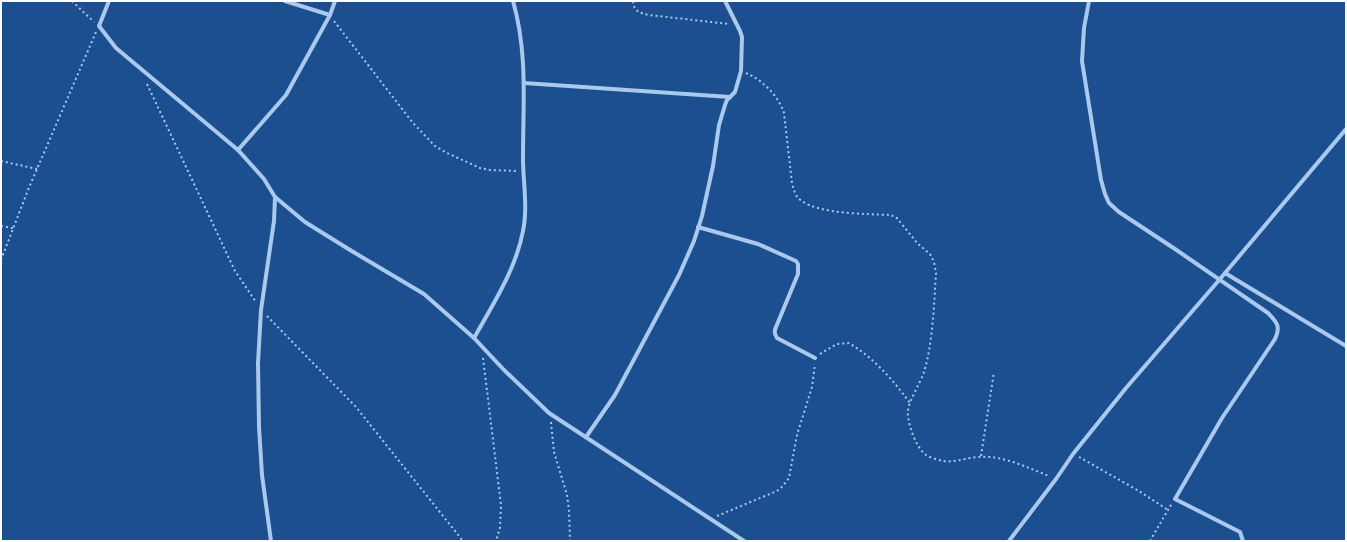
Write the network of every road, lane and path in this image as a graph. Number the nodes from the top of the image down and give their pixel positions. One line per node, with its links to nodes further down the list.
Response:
1 (72, 1): 11 (path)
2 (109, 1): 11 (street)
3 (285, 1): 9 (street)
4 (335, 1): 9 (street)
5 (513, 1): 14 (street)
6 (633, 1): 10 (path)
7 (725, 1): 10 (street)
8 (1089, 1): 27 (street)
9 (330, 15): 17 (street); 20 (path)
10 (737, 25): 12 (street)
11 (99, 26): 17 (street); 19 (path)
12 (741, 71): 15 (street); 34 (path)
13 (147, 83): 28 (path)
14 (524, 83): 15 (street); 20 (street)
15 (730, 97): 23 (street)
16 (1346, 129): 26 (street)
17 (238, 150): 21 (street)
18 (1, 160): 19 (path)
19 (37, 169): 24 (path)
20 (524, 171): 29 (street)
21 (275, 197): 28 (street); 29 (street)
22 (1, 226): 24 (path)
23 (698, 227): 32 (street); 36 (street)
24 (13, 228): 25 (path)
25 (1, 260)
26 (1225, 273): 27 (street); 31 (street)
27 (1220, 279): 37 (street); 40 (street)
28 (261, 310): 43 (street); 44 (path)
29 (474, 338): 30 (street)
30 (481, 344): 35 (street); 45 (path)
31 (1346, 346)
32 (815, 358): 34 (path); 42 (path)
33 (994, 372): 38 (path)
34 (910, 404): 38 (path)
35 (549, 413): 36 (street); 46 (path)
36 (586, 437): 42 (street)
37 (1073, 454): 39 (street); 41 (path)
38 (981, 456): 39 (path)
39 (1056, 479): 48 (street)
40 (1175, 499): 41 (path); 50 (street)
41 (1168, 510): 49 (path)
42 (710, 518): 47 (street)
43 (271, 541)
44 (463, 541)
45 (496, 541)
46 (570, 541)
47 (744, 541)
48 (1009, 541)
49 (1150, 541)
50 (1243, 541)

